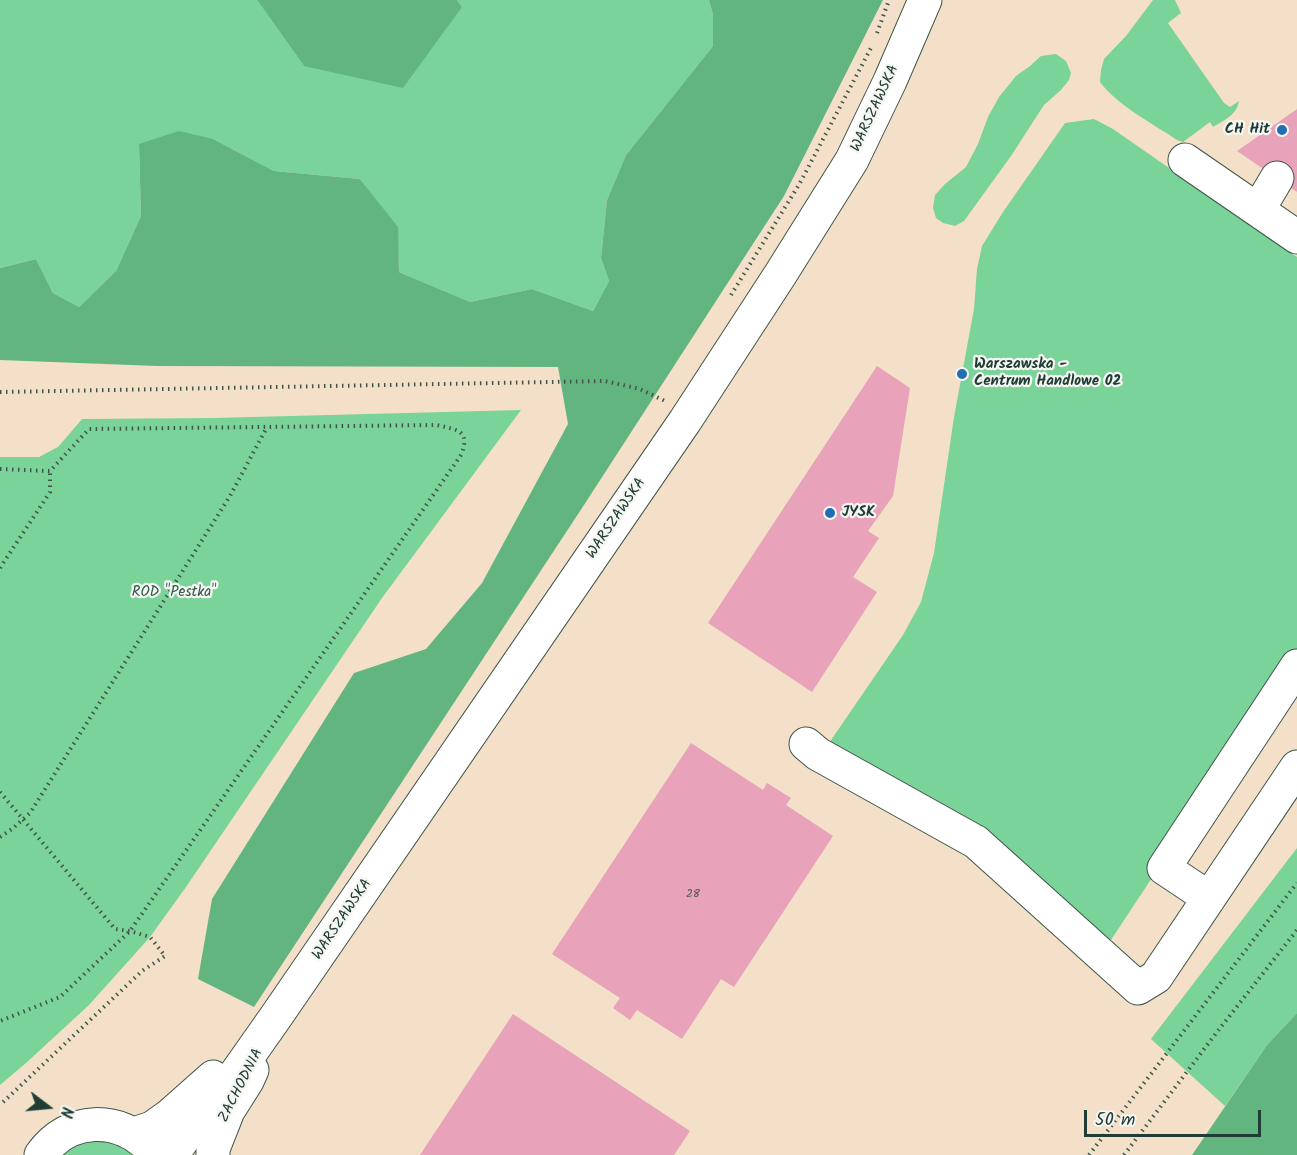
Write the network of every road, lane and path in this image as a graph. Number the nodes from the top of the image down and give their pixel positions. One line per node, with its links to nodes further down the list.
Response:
1 (889, 0): 7 (path)
2 (926, 0): 9 (main road, WARSZAWSKA)
3 (1185, 160): 5 (main road)
4 (1277, 178): 5 (main road)
5 (1258, 210): 6 (main road)
6 (1297, 237)
7 (728, 298)
8 (0, 392): 9 (path)
9 (685, 421): 24 (main road, WARSZAWSKA)
10 (267, 427): 12 (path); 18 (path); 23 (path)
11 (0, 469): 12 (path)
12 (50, 471): 13 (path)
13 (0, 568)
14 (1296, 668): 21 (main road)
15 (806, 744): 21 (main road)
16 (1297, 767): 21 (main road)
17 (0, 792): 18 (path)
18 (23, 819): 19 (path); 23 (path)
19 (0, 837)
20 (1297, 883): 31 (path)
21 (1209, 898)
22 (1297, 930): 32 (path)
23 (130, 931): 25 (path); 26 (path)
24 (275, 1018): 27 (main road, WARSZAWSKA); 29 (main road, WARSZAWSKA); 30 (main road, ZACHODNIA)
25 (0, 1022)
26 (0, 1105)
27 (145, 1145): 28 (main road)
28 (41, 1155)
29 (172, 1155)
30 (213, 1155)
31 (1089, 1155)
32 (1124, 1155)

